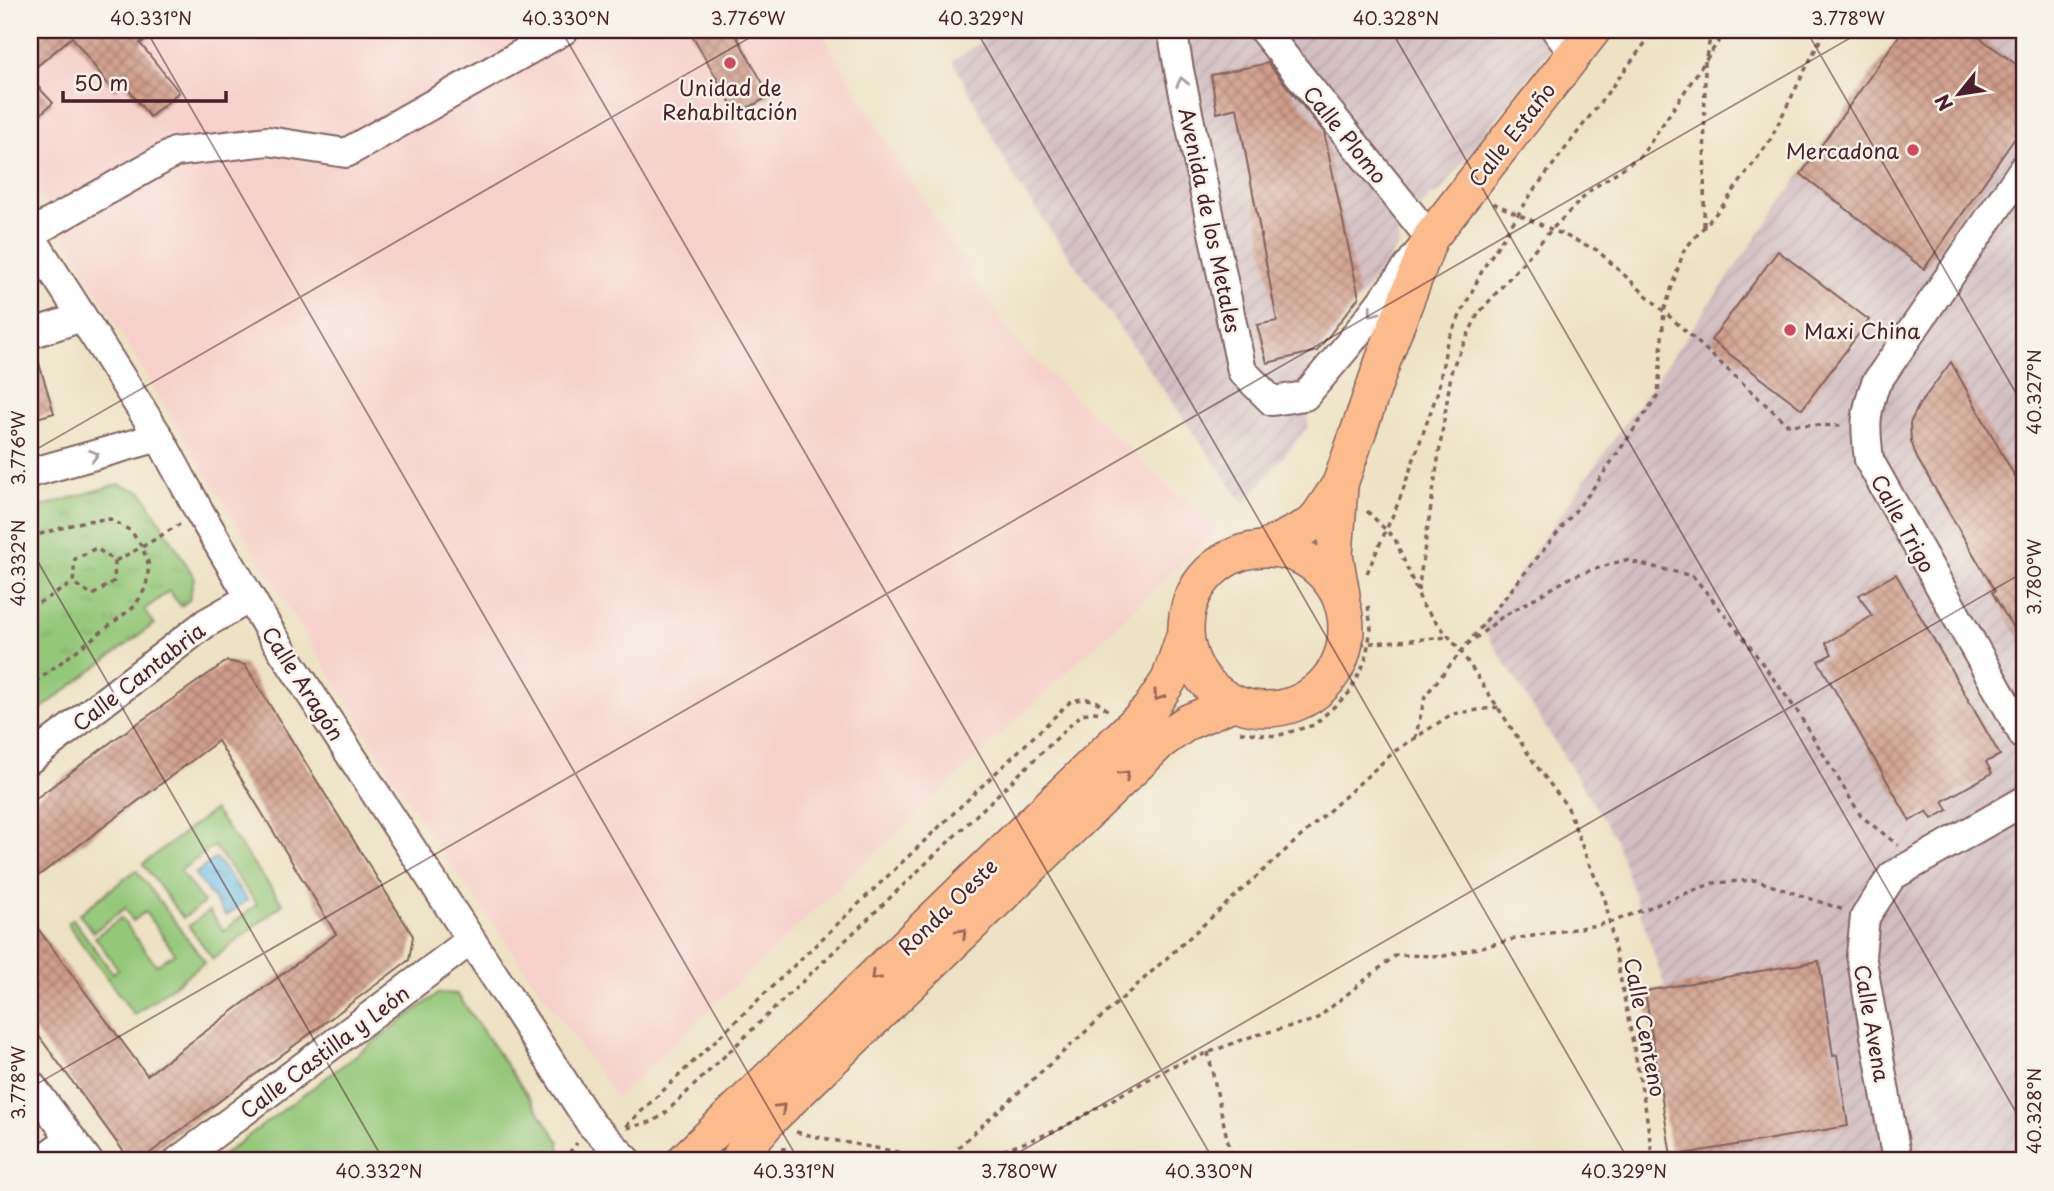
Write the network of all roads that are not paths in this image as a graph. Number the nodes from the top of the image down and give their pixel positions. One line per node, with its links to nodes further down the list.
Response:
1 (564, 30): 6 (street)
2 (1263, 30): 7 (street, Calle Plomo)
3 (1175, 31): 10 (street, Avenida de los Metales, one-way to 3)
4 (1574, 38): 7 (main road, Calle Estaño)
5 (2024, 168): 19 (street, Calle Trigo)
6 (30, 234): 8 (street, Calle Aragón)
7 (1430, 238): 10 (street, Calle Estaño, one-way to 10); 13 (main road, Calle Estaño)
8 (82, 317): 9 (street); 11 (street, Calle Aragón)
9 (30, 334)
10 (1272, 401)
11 (159, 438): 12 (street, one-way to 11); 15 (street, Calle Aragón)
12 (30, 473)
13 (1340, 484): 14 (main road, Calle Estaño); 16 (main road, Calle Estaño)
14 (1265, 548): 16 (main road); 17 (main road)
15 (250, 598): 20 (street, Calle Cantabria); 22 (street, Calle Aragón)
16 (1356, 609): 18 (main road)
17 (1185, 633): 18 (main road); 31 (main road, Ronda Oeste, one-way to 31)
18 (1235, 718): 32 (main road, Ronda Oeste, one-way to 18)
19 (2024, 736)
20 (30, 759)
21 (2024, 801): 33 (street, Calle Avena)
22 (471, 940): 24 (street, Calle Aragón); 28 (street, Calle Castilla y León)
23 (30, 1084): 25 (street)
24 (591, 1124): 29 (street, Calle Aragón); 30 (street, Calle Aragón)
25 (70, 1139): 26 (street); 27 (street)
26 (40, 1161)
27 (88, 1161)
28 (178, 1161)
29 (603, 1161)
30 (628, 1161)
31 (684, 1161)
32 (738, 1161)
33 (1897, 1161)

